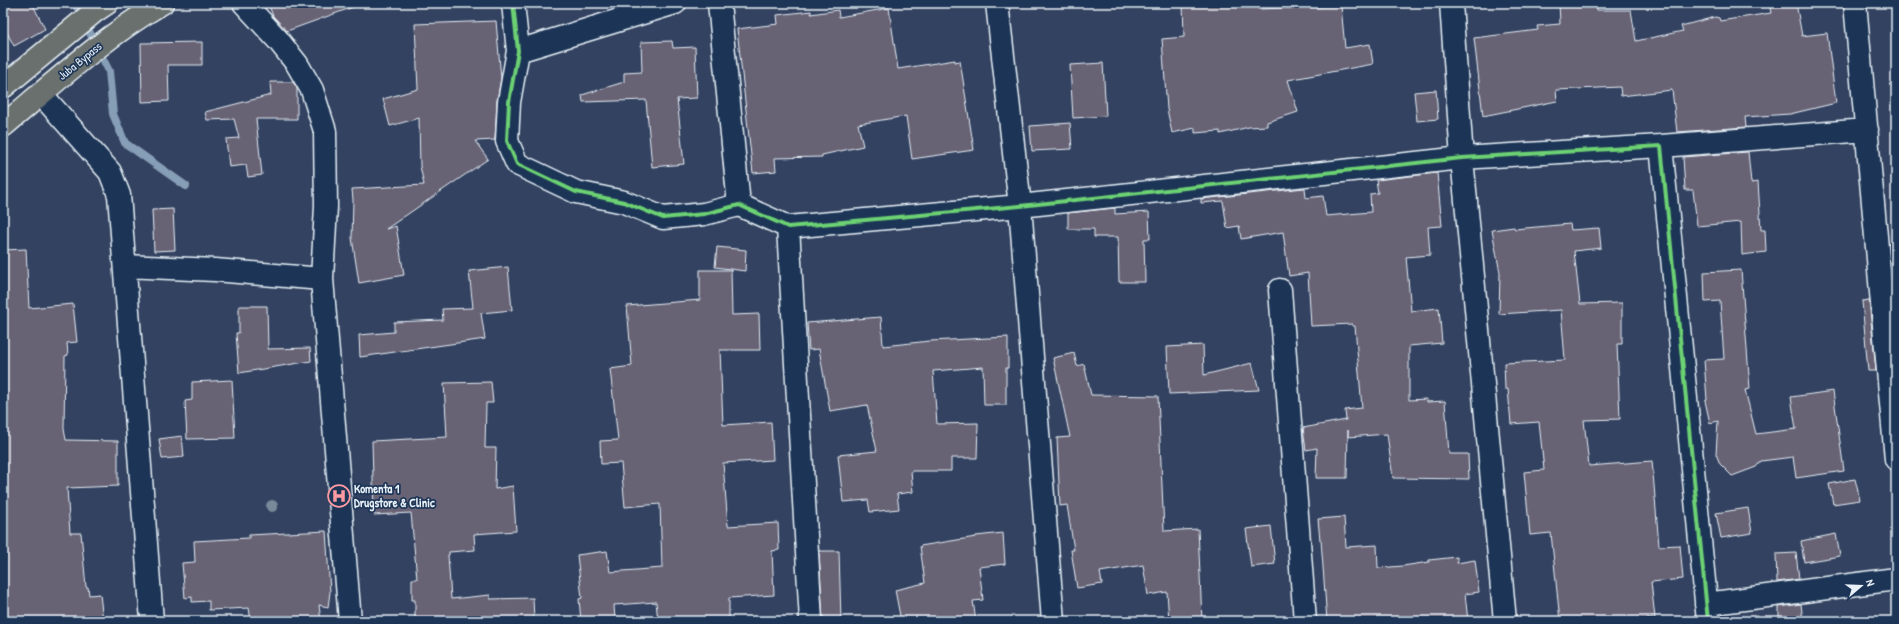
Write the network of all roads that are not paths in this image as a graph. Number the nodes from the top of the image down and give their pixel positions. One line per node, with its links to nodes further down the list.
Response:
1 (107, 3): 11 (main road)
2 (162, 3): 12 (main road, Juba Bypass)
3 (244, 3): 21 (street)
4 (513, 3): 10 (street)
5 (675, 3): 10 (street)
6 (719, 3): 17 (street)
7 (997, 3): 18 (street)
8 (1451, 3): 16 (street)
9 (1855, 3): 14 (street)
10 (518, 50): 17 (street)
11 (3, 87)
12 (41, 94): 13 (main road, Juba Bypass); 20 (street)
13 (3, 126)
14 (1867, 130): 15 (street); 23 (street)
15 (1661, 146): 16 (street); 25 (street)
16 (1462, 158): 18 (street); 31 (street)
17 (739, 205): 19 (street)
18 (1020, 206): 19 (street); 29 (street)
19 (788, 227): 28 (street)
20 (125, 266): 21 (street); 26 (street)
21 (322, 279): 27 (street)
22 (1280, 290): 30 (street)
23 (1896, 459)
24 (1896, 579): 25 (street)
25 (1707, 612)
26 (152, 621)
27 (350, 621)
28 (811, 621)
29 (1053, 621)
30 (1305, 621)
31 (1505, 621)

